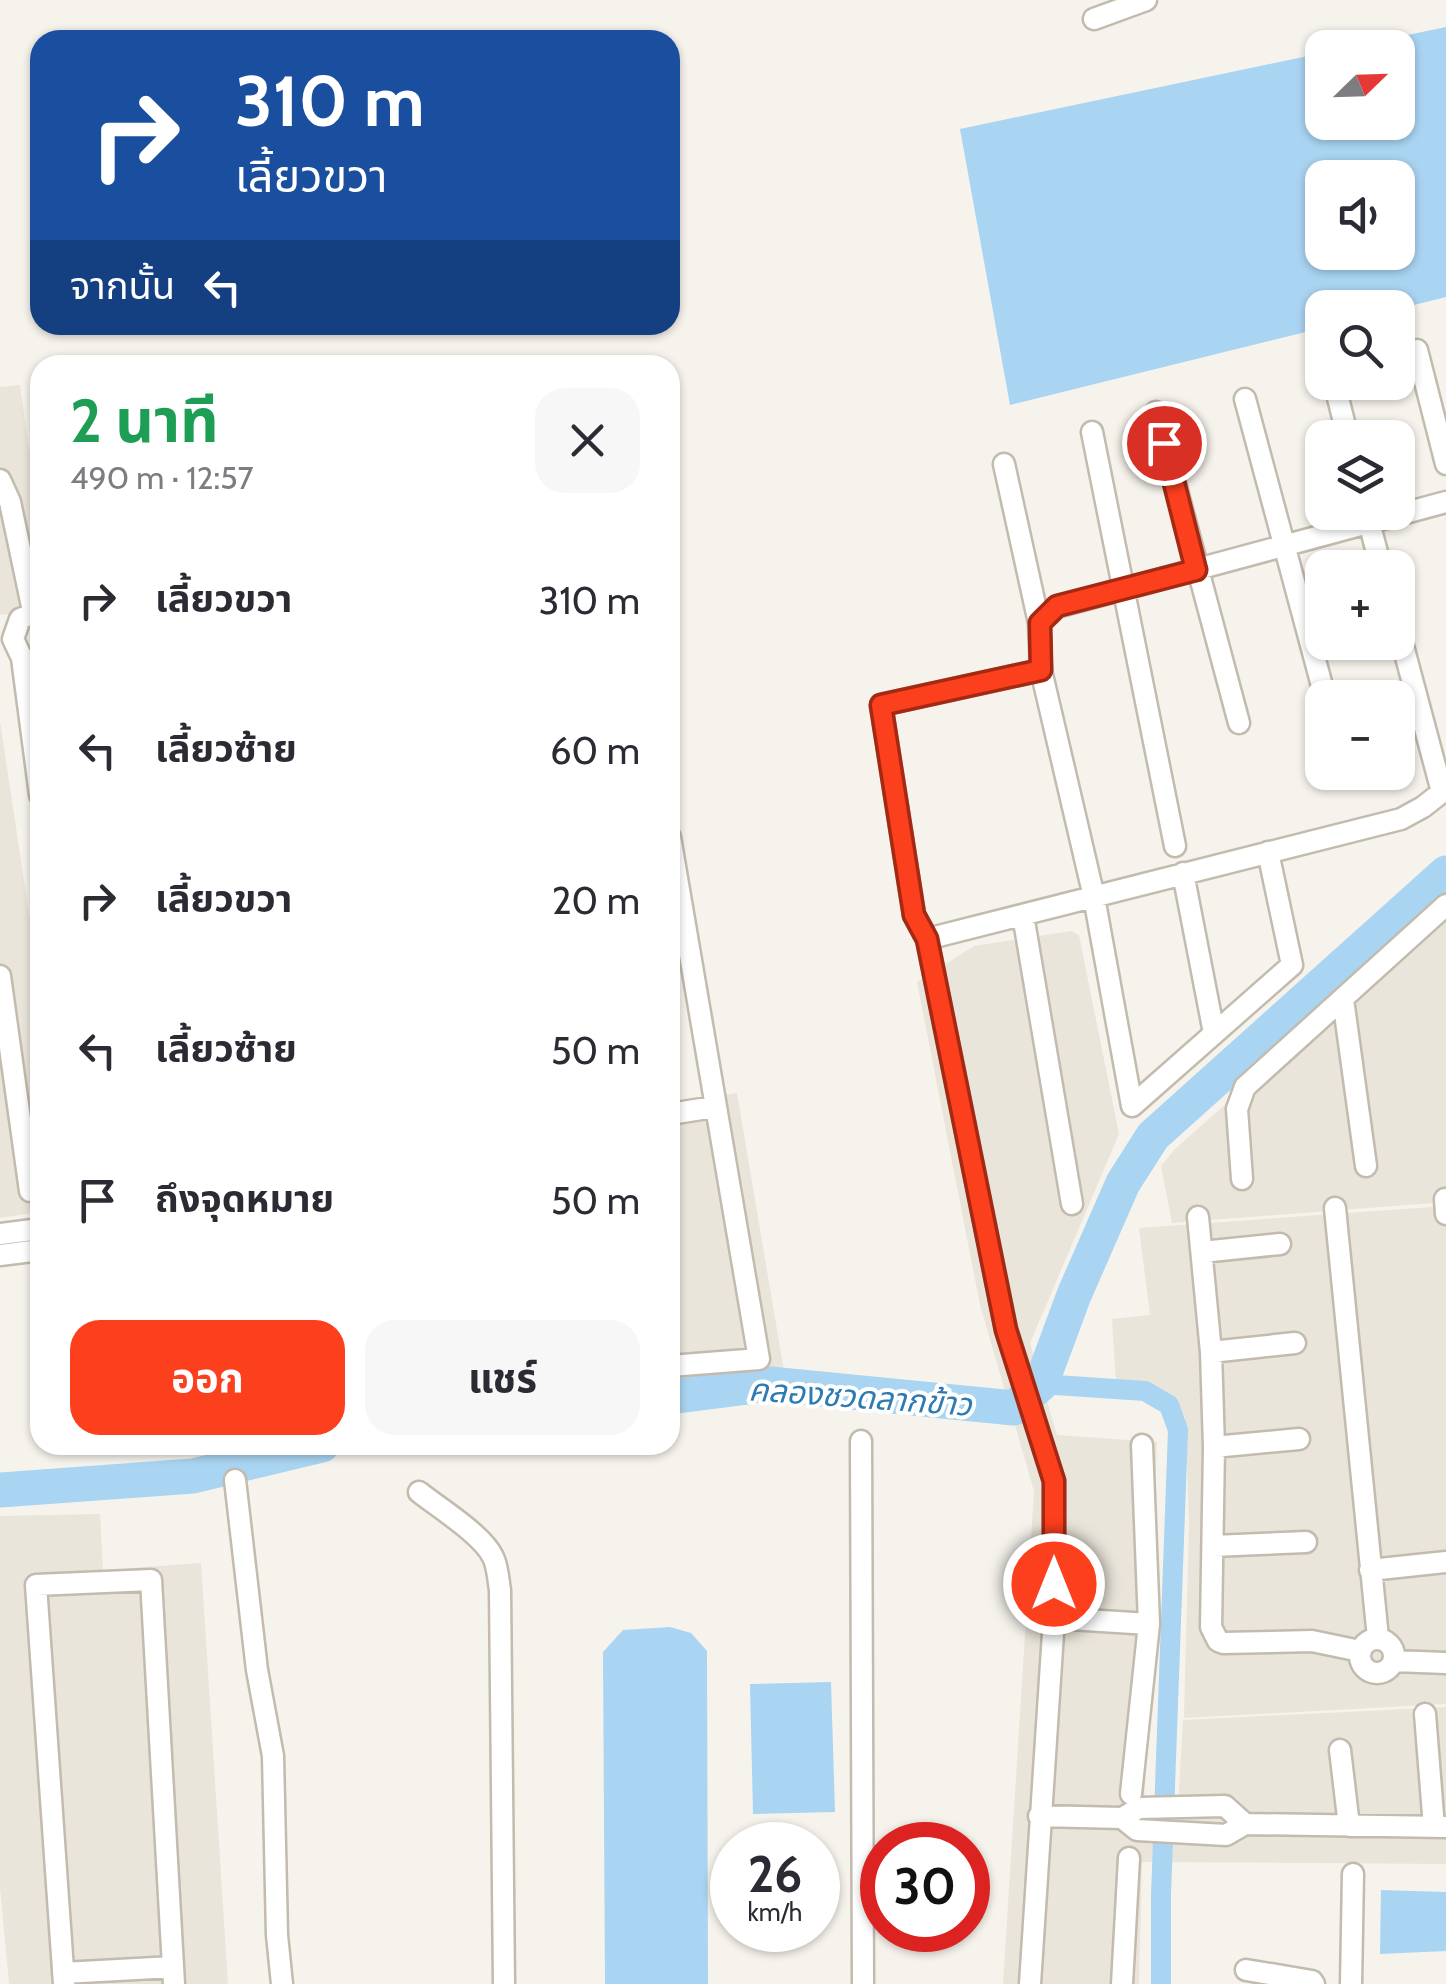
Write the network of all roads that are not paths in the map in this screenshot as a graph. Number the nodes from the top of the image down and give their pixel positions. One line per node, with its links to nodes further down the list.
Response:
1 (1146, 0): 2 (street)
2 (1094, 18)
3 (1418, 350): 8 (street)
4 (1246, 399): 13 (street)
5 (1156, 412): 14 (street)
6 (1092, 432): 16 (street)
7 (1004, 464): 18 (street)
8 (1446, 464)
9 (0, 480): 15 (street)
10 (1446, 502): 11 (street)
11 (1415, 508)
12 (1332, 530): 13 (street)
13 (1285, 546): 14 (street); 22 (street)
14 (1196, 570): 16 (street); 23 (street)
15 (30, 586)
16 (1121, 590): 18 (street); 25 (street)
17 (30, 614): 19 (street)
18 (1040, 623): 21 (street)
19 (30, 660)
20 (1407, 660): 24 (street)
21 (1041, 670): 28 (street); 32 (street)
22 (1321, 680)
23 (1239, 723)
24 (1444, 790): 26 (street)
25 (1175, 846)
26 (1268, 852): 27 (street); 35 (street)
27 (1183, 874): 28 (street); 35 (street)
28 (1094, 897): 31 (street); 35 (street)
29 (680, 899): 36 (street)
30 (1446, 905): 34 (street)
31 (1022, 915): 32 (street); 42 (street)
32 (927, 939): 65 (street)
33 (0, 976): 40 (street)
34 (1343, 999): 38 (street); 39 (street)
35 (1214, 1033)
36 (714, 1107): 37 (street); 54 (street)
37 (680, 1112)
38 (1366, 1166)
39 (1242, 1179)
40 (30, 1191)
41 (1445, 1199): 44 (street)
42 (1072, 1204)
43 (1335, 1208): 64 (street)
44 (1446, 1214)
45 (1198, 1217): 50 (street)
46 (30, 1230): 47 (street)
47 (0, 1234)
48 (1280, 1244): 50 (street)
49 (30, 1252): 51 (street)
50 (1202, 1252): 53 (street)
51 (0, 1256)
52 (1294, 1344): 53 (street)
53 (1211, 1352): 58 (street)
54 (680, 1365)
55 (1300, 1439): 58 (street)
56 (861, 1441): 85 (street)
57 (1142, 1445): 66 (street)
58 (1214, 1447): 62 (street)
59 (235, 1480): 83 (street)
60 (419, 1492): 84 (street)
61 (1306, 1542): 62 (street)
62 (1213, 1546): 68 (street)
63 (1446, 1562): 64 (street)
64 (1370, 1570): 67 (street)
65 (1054, 1618): 66 (street); 74 (street)
66 (1149, 1624): 73 (street)
67 (1378, 1638): 68 (street); 69 (street)
68 (1360, 1650): 69 (street)
69 (1393, 1661): 70 (street)
70 (1446, 1662)
71 (1425, 1714): 77 (street)
72 (1340, 1750): 76 (street)
73 (1132, 1813): 74 (street); 75 (street); 75 (street)
74 (1040, 1816): 86 (street)
75 (1245, 1824): 76 (street)
76 (1349, 1826): 77 (street)
77 (1440, 1827)
78 (1129, 1858): 87 (street)
79 (1353, 1874): 89 (street)
80 (1246, 1970): 88 (street)
81 (174, 1976): 82 (street); 82 (street)
82 (63, 1979)
83 (282, 1984)
84 (504, 1984)
85 (863, 1984)
86 (1030, 1984)
87 (1122, 1984)
88 (1314, 1984)
89 (1352, 1984)

